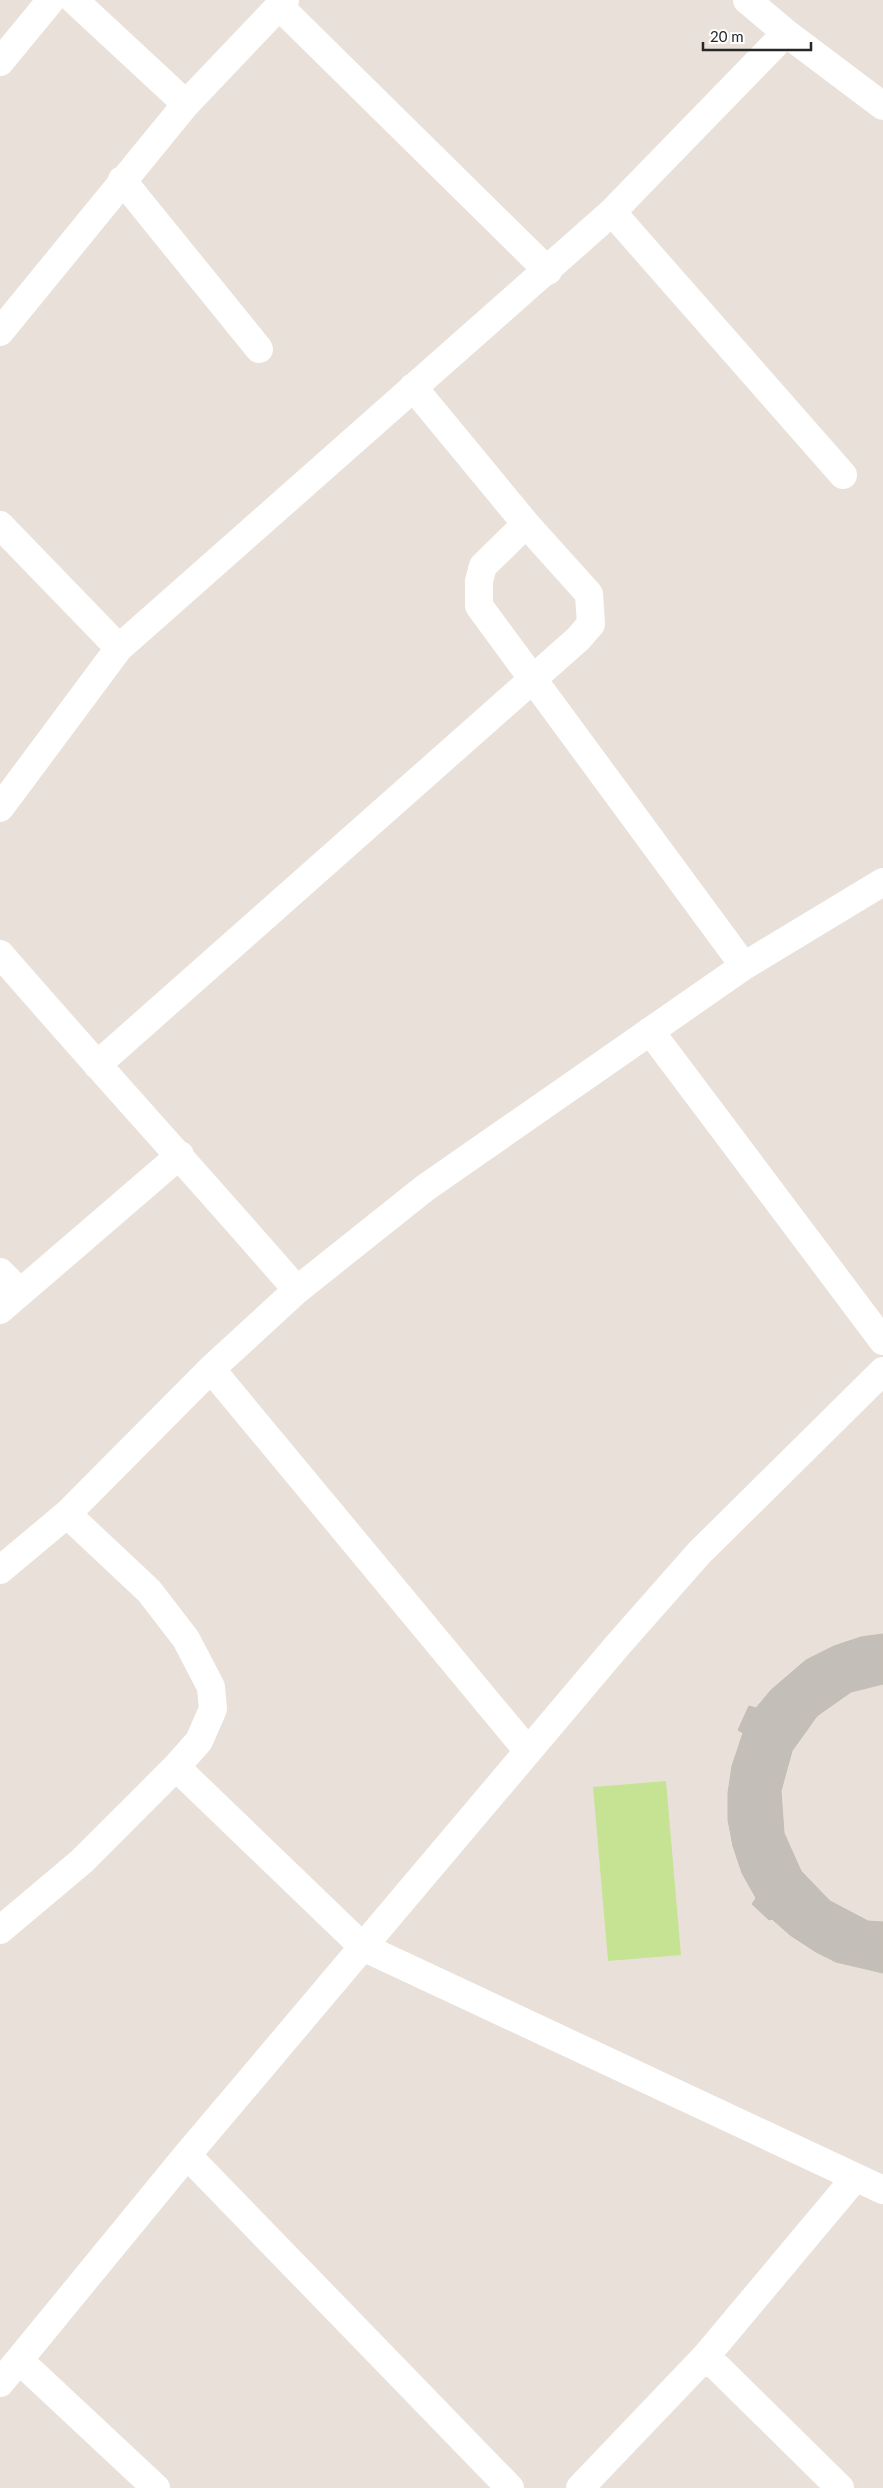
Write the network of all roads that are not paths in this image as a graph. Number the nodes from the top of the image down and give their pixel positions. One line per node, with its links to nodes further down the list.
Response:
1 (51, 0): 6 (street)
2 (74, 0): 7 (street)
3 (747, 0): 5 (street)
4 (282, 3): 7 (street); 11 (street)
5 (786, 33): 8 (street); 10 (street)
6 (0, 62)
7 (186, 104): 9 (street)
8 (883, 106)
9 (122, 180): 12 (street); 13 (street)
10 (612, 212): 11 (street); 15 (street)
11 (548, 271): 14 (street)
12 (0, 332)
13 (259, 350)
14 (413, 387): 16 (street); 18 (street)
15 (843, 475)
16 (526, 524): 19 (street); 19 (street)
17 (0, 525): 18 (street)
18 (119, 648): 20 (street)
19 (532, 678): 23 (street); 25 (street)
20 (0, 808)
21 (883, 882): 23 (street)
22 (0, 954): 25 (street)
23 (744, 966): 24 (street)
24 (650, 1031): 28 (street); 31 (street)
25 (97, 1065): 26 (street)
26 (180, 1155): 28 (street); 29 (street)
27 (0, 1272): 29 (street)
28 (297, 1290): 32 (street)
29 (20, 1292): 30 (street)
30 (0, 1310)
31 (883, 1341)
32 (211, 1369): 34 (street); 36 (street)
33 (883, 1371): 36 (street)
34 (67, 1514): 35 (street); 37 (street)
35 (0, 1570)
36 (528, 1751): 39 (street)
37 (176, 1767): 38 (street); 39 (street)
38 (0, 1930)
39 (363, 1947): 40 (street); 41 (street)
40 (187, 2155): 44 (street); 47 (street)
41 (855, 2178): 42 (street); 43 (street)
42 (883, 2190)
43 (706, 2356): 48 (street); 49 (street)
44 (19, 2360): 45 (street); 46 (street)
45 (0, 2383)
46 (156, 2488)
47 (510, 2488)
48 (580, 2488)
49 (840, 2488)

